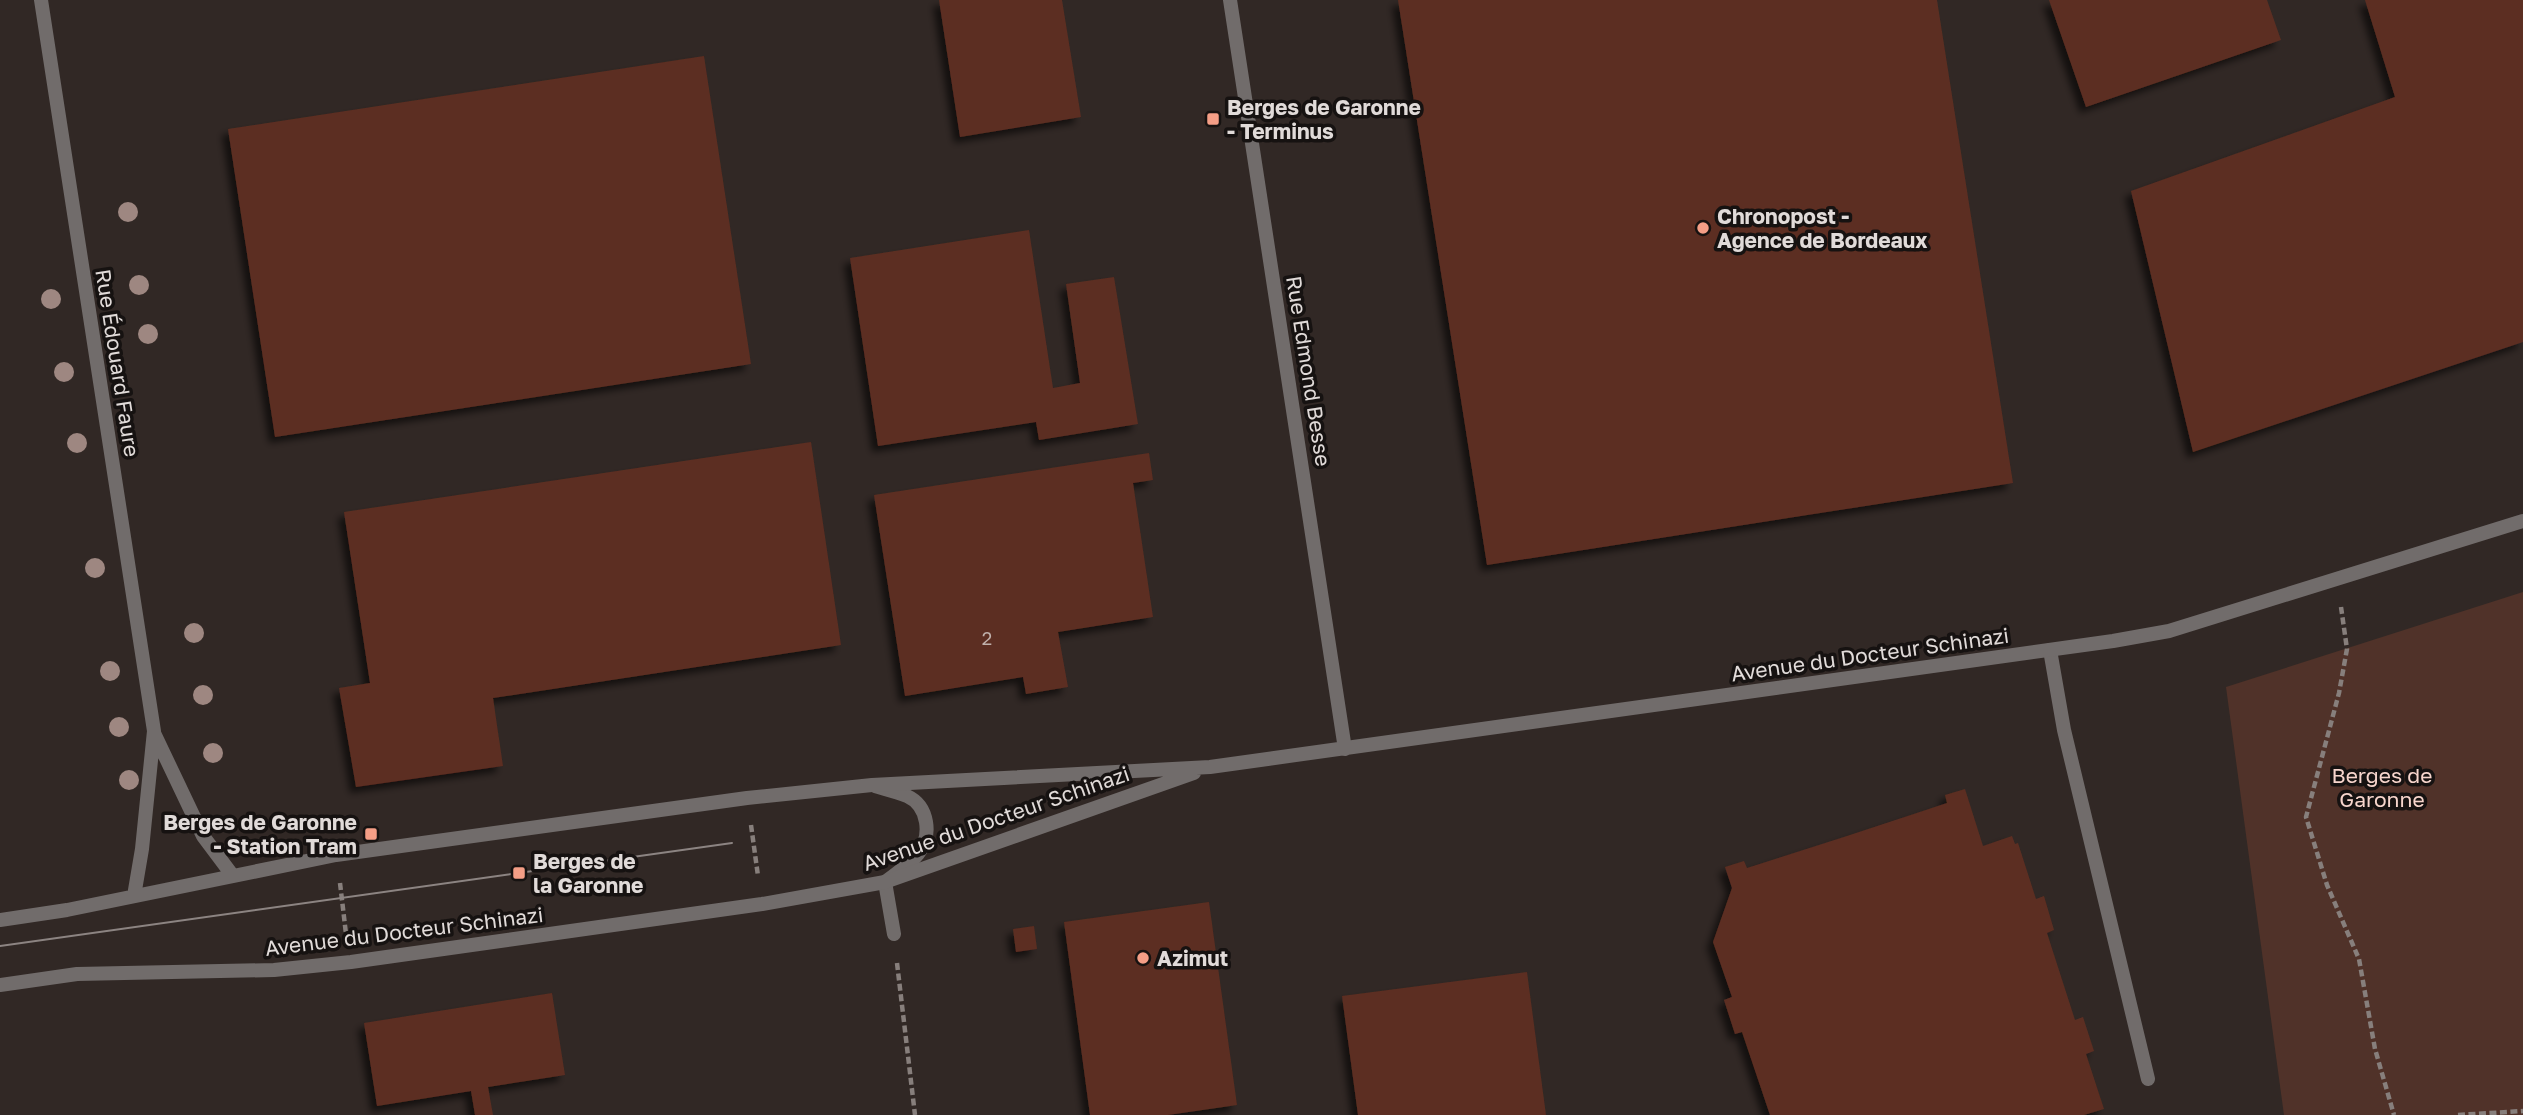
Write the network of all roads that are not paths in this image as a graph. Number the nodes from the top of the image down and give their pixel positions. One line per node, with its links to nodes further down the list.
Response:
1 (41, 0): 5 (street, Rue Édouard Faure)
2 (1230, 0): 6 (street, Rue Edmond Besse)
3 (2523, 521): 4 (street, Avenue du Docteur Schinazi)
4 (2050, 650): 6 (street, Avenue du Docteur Schinazi); 15 (street)
5 (154, 731): 9 (street, Rue Édouard Faure); 11 (street, Rue Édouard Faure)
6 (1345, 749): 7 (street, Avenue du Docteur Schinazi)
7 (1210, 767): 8 (street, Avenue du Docteur Schinazi); 10 (street, Avenue du Docteur Schinazi)
8 (872, 785): 9 (street, Avenue du Docteur Schinazi); 10 (street)
9 (233, 876): 11 (street, Avenue du Docteur Schinazi)
10 (885, 882): 13 (street); 14 (street, Avenue du Docteur Schinazi)
11 (134, 896): 12 (street, Avenue du Docteur Schinazi)
12 (0, 920)
13 (894, 933)
14 (0, 985)
15 (2148, 1079)

